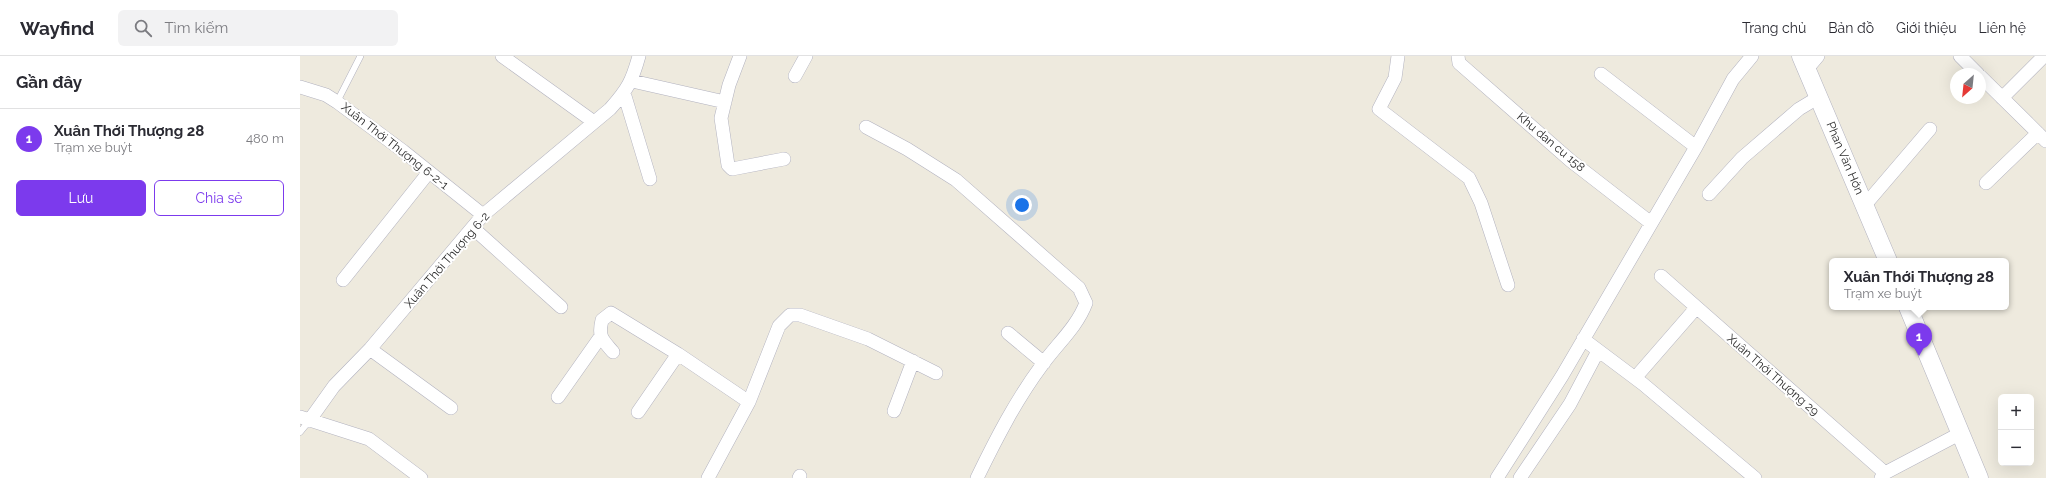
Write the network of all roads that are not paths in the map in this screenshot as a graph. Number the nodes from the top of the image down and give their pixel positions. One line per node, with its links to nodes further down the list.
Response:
1 (502, 56): 23 (street)
2 (639, 56): 15 (street, Xuân Thới Thượng 6-2)
3 (740, 56): 22 (street)
4 (806, 56): 14 (street)
5 (1398, 56): 40 (street)
6 (1458, 56): 35 (street, Khu dan cu 158)
7 (1752, 56): 27 (street)
8 (1960, 56): 12 (street)
9 (2044, 56): 20 (street)
10 (360, 57): 21 (lane)
11 (1809, 60): 19 (main road, Phan Văn Hớn)
12 (1972, 68)
13 (1600, 74): 27 (street)
14 (795, 76)
15 (632, 80): 18 (street, Xuân Thới Thượng 6-2); 22 (street)
16 (1986, 82): 20 (street)
17 (300, 87): 21 (street, Xuân Thới Thượng 6-2-1)
18 (624, 93): 23 (street, Xuân Thới Thượng 6-2); 30 (street)
19 (1819, 97): 32 (street); 33 (main road, Phan Văn Hớn)
20 (2002, 98): 26 (street)
21 (337, 102): 29 (street, Xuân Thới Thượng 6-2-1)
22 (725, 102): 28 (street)
23 (594, 122): 34 (street, Xuân Thới Thượng 6-2)
24 (866, 127): 52 (street)
25 (1930, 129): 33 (street)
26 (2042, 137): 31 (street)
27 (1696, 147): 35 (street)
28 (784, 159)
29 (429, 172): 34 (street, Xuân Thới Thượng 6-2-1); 39 (street)
30 (650, 179)
31 (1986, 183)
32 (1709, 194)
33 (1865, 204): 37 (main road, Phan Văn Hớn)
34 (483, 215): 36 (street, Xuân Thới Thượng 6-2)
35 (1651, 223): 46 (street)
36 (473, 228): 41 (street); 47 (street, Xuân Thới Thượng 6-2)
37 (1887, 258)
38 (1661, 276): 42 (street, Xuân Thới Thượng 29)
39 (343, 280)
40 (1508, 285)
41 (561, 307)
42 (1696, 308): 54 (street); 65 (street, Xuân Thới Thượng 29)
43 (1909, 310): 62 (main road)
44 (1008, 333): 52 (street)
45 (601, 336): 49 (street); 50 (street); 55 (street)
46 (1584, 339): 48 (street); 69 (street)
47 (370, 348): 57 (street); 60 (street, Xuân Thới Thượng 6-2)
48 (1598, 351): 54 (street); 70 (street)
49 (613, 352)
50 (678, 354): 56 (street); 58 (street)
51 (913, 361): 53 (street); 56 (street); 59 (street)
52 (1044, 362): 68 (street)
53 (936, 373)
54 (1635, 378): 64 (street)
55 (558, 397)
56 (749, 402): 67 (street)
57 (451, 408)
58 (638, 412)
59 (894, 412)
60 (305, 419): 61 (lane); 63 (street)
61 (300, 432)
62 (1961, 433): 65 (street); 71 (main road)
63 (404, 473): 66 (street)
64 (1751, 476)
65 (1883, 476)
66 (421, 478)
67 (708, 478)
68 (977, 478)
69 (1498, 478)
70 (1520, 478)
71 (1979, 478)

